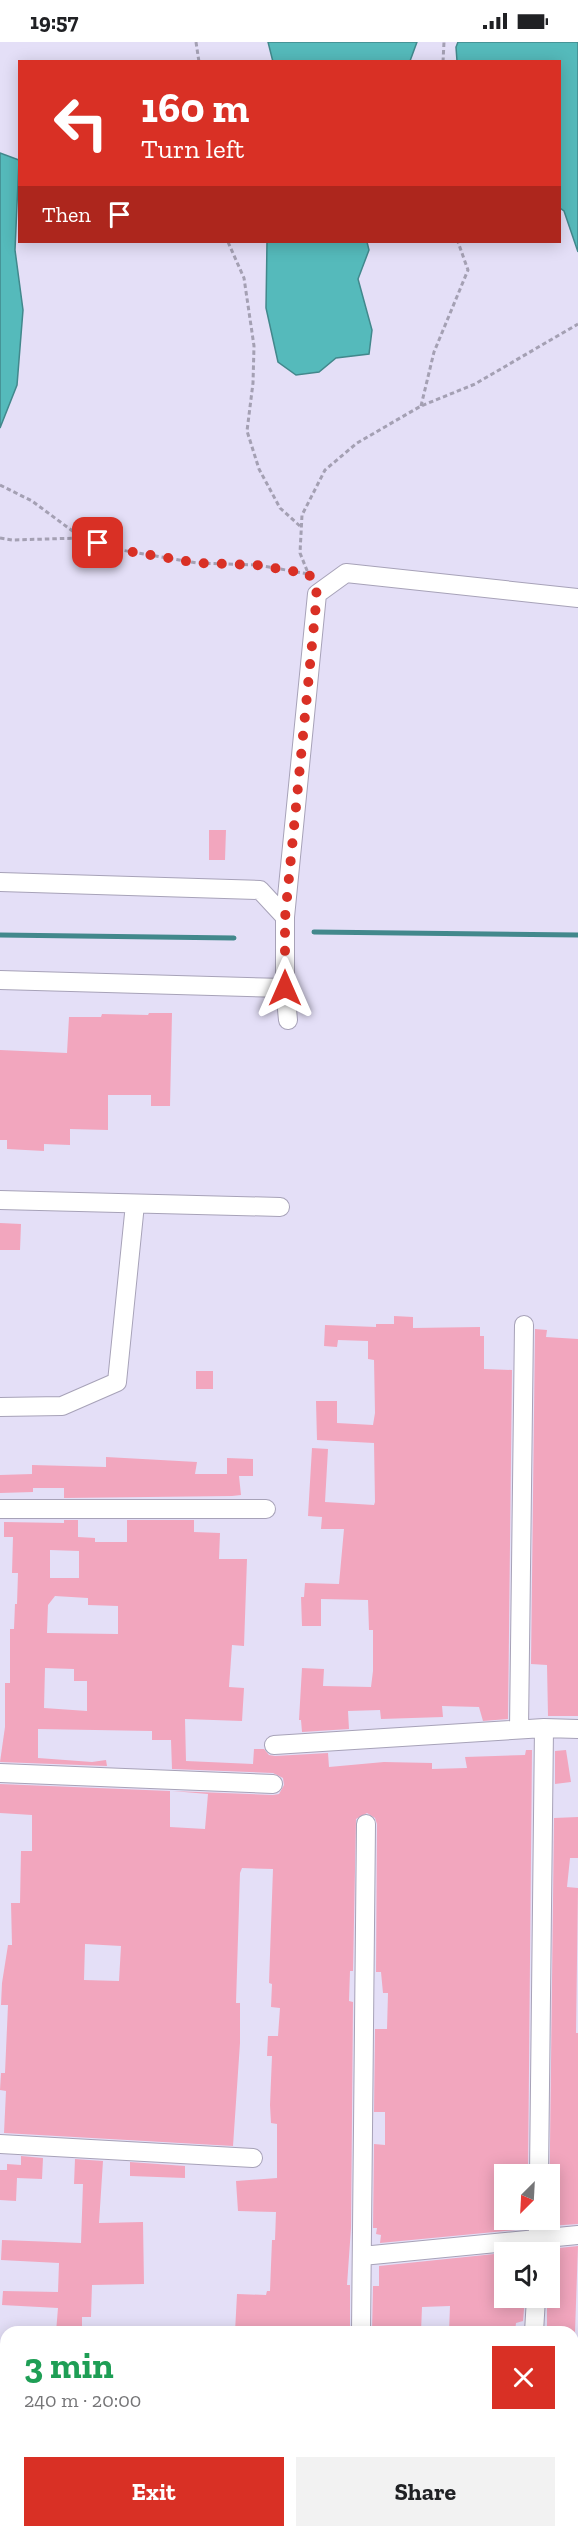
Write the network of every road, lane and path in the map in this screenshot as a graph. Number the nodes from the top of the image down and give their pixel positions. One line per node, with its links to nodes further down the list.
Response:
1 (196, 42): 3 (path)
2 (444, 42): 4 (path)
3 (199, 60)
4 (443, 60)
5 (228, 243): 10 (path)
6 (458, 243): 8 (path)
7 (578, 324): 8 (path)
8 (421, 406): 10 (path)
9 (0, 485): 12 (path)
10 (301, 527): 13 (path)
11 (0, 538): 12 (path)
12 (82, 538): 13 (path)
13 (309, 574): 14 (path)
14 (317, 594): 15 (street); 17 (street)
15 (578, 598)
16 (0, 882): 17 (street)
17 (285, 918): 19 (street)
18 (0, 980): 19 (street)
19 (285, 988): 20 (street)
20 (288, 1020)
21 (0, 1200): 22 (street)
22 (135, 1203): 23 (street); 25 (street)
23 (280, 1207)
24 (524, 1325): 29 (street)
25 (0, 1407)
26 (0, 1509): 27 (street)
27 (266, 1509)
28 (544, 1728): 29 (street); 30 (street); 37 (street)
29 (519, 1729): 31 (street)
30 (578, 1729)
31 (274, 1745)
32 (0, 1773): 33 (street)
33 (273, 1784)
34 (366, 1824): 40 (street)
35 (0, 2144): 36 (street)
36 (253, 2158)
37 (539, 2164)
38 (578, 2235): 39 (street)
39 (538, 2237): 40 (street)
40 (362, 2256): 42 (street)
41 (535, 2308): 43 (street)
42 (362, 2326)
43 (534, 2326)

